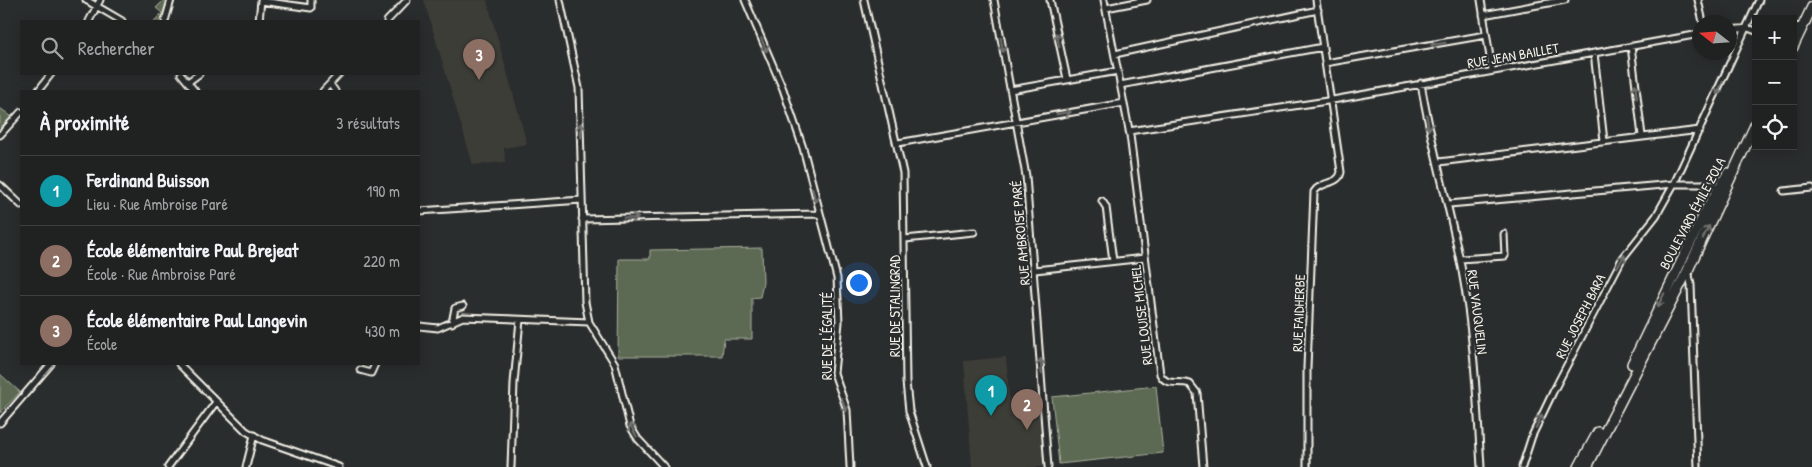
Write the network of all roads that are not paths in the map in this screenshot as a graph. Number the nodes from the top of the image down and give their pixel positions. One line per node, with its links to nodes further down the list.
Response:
1 (86, 0): 19 (street)
2 (100, 0): 19 (street)
3 (171, 0): 28 (street)
4 (261, 0): 5 (street); 29 (street)
5 (311, 0)
6 (407, 0): 30 (street)
7 (560, 0): 79 (street, one-way to 7)
8 (745, 0): 84 (street, RUE DE L'ÉGALITÉ, one-way to 84)
9 (864, 0): 71 (street, RUE DE STALINGRAD)
10 (994, 0): 60 (street, RUE AMBROISE PARÉ, one-way to 60)
11 (1050, 0): 51 (street, one-way to 11)
12 (1104, 0): 20 (street, RUE LOUISE MICHEL)
13 (1147, 0): 20 (street)
14 (1316, 0): 22 (street)
15 (1481, 0): 24 (street)
16 (1565, 0): 24 (street)
17 (1698, 0): 25 (street)
18 (1760, 0): 33 (street, RUE JOSEPH BARA)
19 (97, 6): 26 (street); 27 (street)
20 (1106, 8): 43 (street, RUE LOUISE MICHEL)
21 (1812, 8): 31 (main road)
22 (1318, 10): 41 (street); 43 (street)
23 (1812, 14): 38 (main road)
24 (1483, 15): 36 (street)
25 (1701, 15)
26 (90, 20)
27 (120, 20)
28 (165, 20)
29 (259, 20)
30 (388, 20)
31 (1803, 26): 32 (street); 38 (main road)
32 (1797, 27)
33 (1748, 28): 34 (street); 35 (street); 65 (street, RUE JOSEPH BARA, one-way to 65)
34 (1737, 29)
35 (1752, 30)
36 (1486, 35): 44 (street, one-way to 44); 45 (street)
37 (1692, 35): 40 (street, RUE JEAN BAILLET)
38 (1799, 35): 39 (main road)
39 (1797, 39)
40 (1631, 46): 42 (street, RUE JEAN BAILLET); 69 (street, one-way to 40)
41 (1323, 47): 44 (street); 55 (street)
42 (1594, 53): 45 (street, RUE JEAN BAILLET); 70 (street)
43 (1114, 54): 46 (street, RUE LOUISE MICHEL)
44 (1325, 63): 61 (street)
45 (1492, 70): 53 (street, RUE JEAN BAILLET)
46 (1118, 71): 51 (street); 55 (street, RUE LOUISE MICHEL)
47 (51, 75): 56 (street)
48 (182, 75): 52 (street)
49 (198, 75): 52 (street)
50 (338, 75): 54 (street)
51 (1067, 79): 60 (street)
52 (188, 82): 57 (street)
53 (1421, 83): 61 (street, RUE JEAN BAILLET); 73 (street, RUE VAUQUELIN, one-way to 73)
54 (330, 84): 58 (street); 59 (street)
55 (1120, 85): 62 (street, RUE LOUISE MICHEL)
56 (39, 90)
57 (194, 90)
58 (324, 90)
59 (334, 90)
60 (1010, 90): 64 (street, RUE AMBROISE PARÉ)
61 (1330, 100): 66 (street, RUE JEAN BAILLET); 118 (street, RUE FAIDHERBE)
62 (1124, 103): 64 (street, one-way to 62); 66 (street, RUE LOUISE MICHEL)
63 (20, 113): 68 (street)
64 (1016, 121): 71 (street); 93 (street, RUE AMBROISE PARÉ)
65 (1700, 130): 69 (street); 74 (street, RUE JOSEPH BARA)
66 (1129, 131): 90 (street, RUE LOUISE MICHEL)
67 (1752, 131): 72 (main road)
68 (0, 135)
69 (1642, 136): 70 (street)
70 (1604, 140): 73 (street)
71 (898, 143): 88 (street, RUE DE STALINGRAD)
72 (1741, 153): 76 (main road, BOULEVARD ÉMILE ZOLA); 94 (main road, BOULEVARD ÉMILE ZOLA, one-way to 72)
73 (1439, 162): 82 (street, RUE VAUQUELIN)
74 (1674, 184): 76 (street); 82 (street); 120 (street, RUE JOSEPH BARA, one-way to 74)
75 (0, 185): 81 (street)
76 (1719, 187): 89 (main road, BOULEVARD ÉMILE ZOLA)
77 (1812, 188): 78 (street)
78 (1784, 191)
79 (582, 200): 83 (street); 85 (street)
80 (1102, 201): 92 (street)
81 (20, 204)
82 (1449, 204): 91 (street, RUE VAUQUELIN)
83 (420, 211)
84 (819, 214): 85 (street, one-way to 84); 113 (street, RUE DE L'ÉGALITÉ, one-way to 113)
85 (582, 219): 98 (street)
86 (974, 232): 88 (street)
87 (1504, 234): 91 (street)
88 (905, 239): 115 (street, RUE DE STALINGRAD)
89 (1691, 241): 94 (street); 95 (main road, BOULEVARD ÉMILE ZOLA)
90 (1146, 258): 92 (street); 117 (street, RUE LOUISE MICHEL)
91 (1460, 259): 119 (street, RUE VAUQUELIN)
92 (1112, 261): 93 (street)
93 (1035, 270): 116 (street, RUE AMBROISE PARÉ, one-way to 93)
94 (1688, 270): 95 (street); 122 (main road, BOULEVARD ÉMILE ZOLA); 123 (street)
95 (1676, 272): 121 (main road, BOULEVARD ÉMILE ZOLA, one-way to 121)
96 (464, 306): 99 (street)
97 (520, 320): 98 (street); 99 (street); 111 (street)
98 (589, 322): 112 (street, one-way to 98)
99 (452, 323): 100 (street)
100 (420, 326)
101 (50, 365): 106 (street)
102 (179, 365): 105 (street)
103 (375, 365): 104 (street)
104 (360, 370)
105 (216, 402): 107 (street); 108 (street)
106 (0, 423)
107 (254, 435): 109 (street); 110 (street)
108 (168, 467)
109 (246, 467)
110 (339, 467)
111 (511, 467)
112 (664, 467)
113 (850, 467)
114 (920, 467): 115 (street)
115 (927, 467)
116 (1048, 467)
117 (1203, 467)
118 (1307, 467)
119 (1480, 467)
120 (1522, 467)
121 (1580, 467)
122 (1586, 467)
123 (1698, 467)

